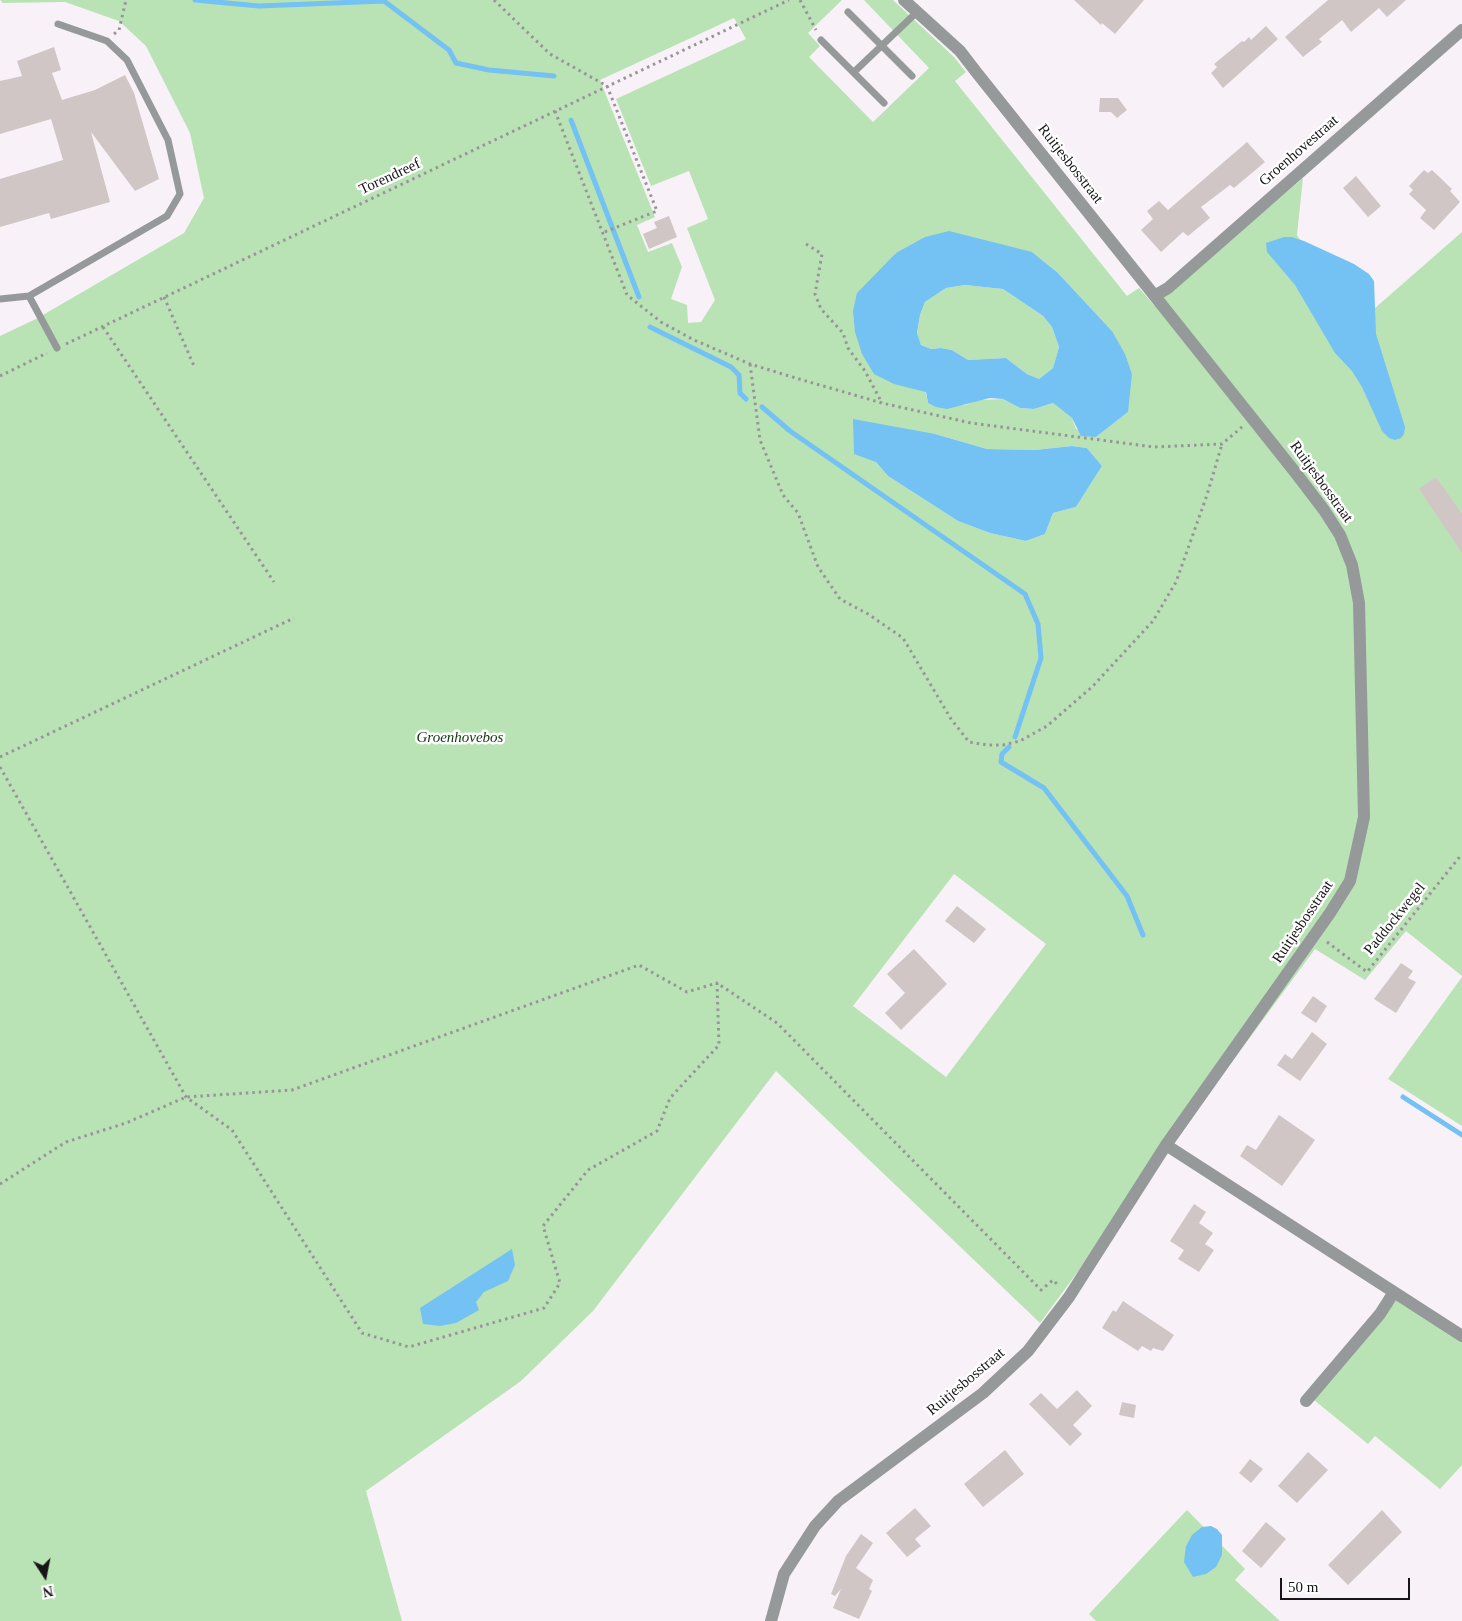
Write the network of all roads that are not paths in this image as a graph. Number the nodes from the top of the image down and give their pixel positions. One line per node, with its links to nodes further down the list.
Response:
1 (904, 0): 3 (street, Ruitjesbosstraat)
2 (848, 12): 7 (lane)
3 (917, 12): 7 (lane); 11 (street, Ruitjesbosstraat)
4 (58, 24): 12 (lane)
5 (1462, 30): 11 (street, Groenhovestraat)
6 (821, 40): 8 (lane)
7 (882, 46): 8 (lane); 9 (lane)
8 (854, 72): 10 (lane)
9 (912, 76)
10 (884, 103)
11 (1156, 295): 15 (street, Ruitjesbosstraat)
12 (29, 296): 13 (lane); 14 (lane)
13 (0, 299)
14 (57, 348)
15 (1166, 1145): 16 (street); 19 (street, Ruitjesbosstraat)
16 (1394, 1292): 17 (street); 18 (street)
17 (1462, 1336)
18 (1306, 1401)
19 (771, 1621)

